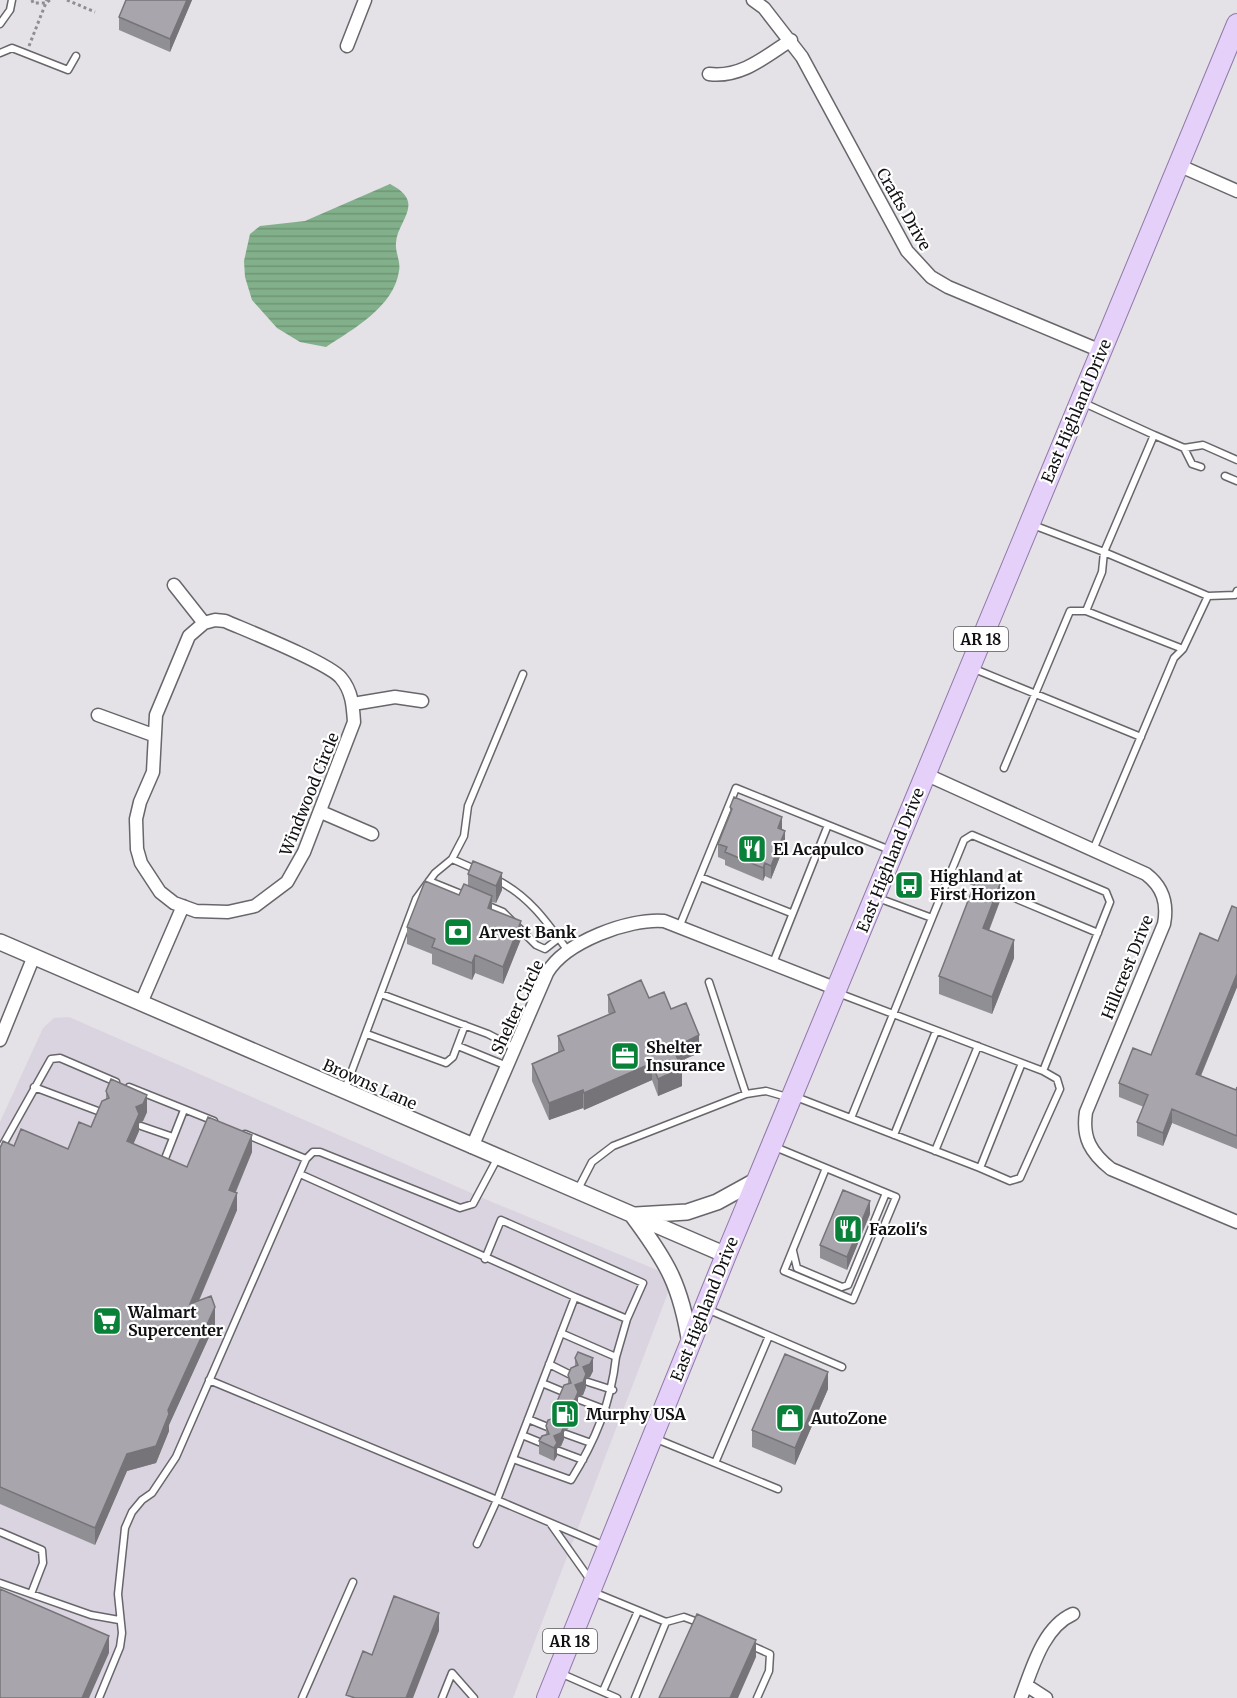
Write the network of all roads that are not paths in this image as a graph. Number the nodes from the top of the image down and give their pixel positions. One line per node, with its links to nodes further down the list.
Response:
1 (12, 0): 5 (lane)
2 (365, 0): 8 (street)
3 (753, 0): 4 (street, Crafts Drive)
4 (766, 4): 7 (street, Crafts Drive)
5 (0, 24)
6 (1237, 24): 12 (main road, East Highland Drive / AR 18)
7 (791, 40): 11 (street); 14 (street, Crafts Drive)
8 (347, 46)
9 (0, 53): 10 (lane)
10 (76, 56)
11 (709, 74)
12 (1178, 165): 13 (street); 14 (main road, East Highland Drive / AR 18)
13 (1237, 191)
14 (1101, 351): 15 (main road, East Highland Drive / AR 18)
15 (1081, 402): 16 (lane); 22 (main road, East Highland Drive / AR 18)
16 (1154, 435): 17 (lane); 23 (lane)
17 (1184, 448): 18 (lane); 19 (lane)
18 (1237, 460)
19 (1201, 467)
20 (1225, 476): 21 (lane)
21 (1237, 481)
22 (1029, 523): 23 (lane); 30 (main road, East Highland Drive / AR 18)
23 (1104, 552): 26 (lane); 27 (lane)
24 (174, 585): 28 (street)
25 (1237, 591): 26 (lane)
26 (1208, 596): 29 (lane)
27 (1086, 611): 29 (lane); 32 (lane)
28 (204, 623): 34 (street); 36 (street, Windwood Circle)
29 (1183, 649): 37 (lane)
30 (970, 667): 32 (lane); 39 (main road, East Highland Drive / AR 18)
31 (523, 674): 45 (lane)
32 (1035, 694): 37 (lane); 38 (lane)
33 (422, 700): 34 (street)
34 (353, 704): 40 (street, Windwood Circle)
35 (98, 715): 36 (street)
36 (153, 735): 54 (street, Windwood Circle)
37 (1141, 736): 43 (lane)
38 (1004, 768)
39 (925, 774): 43 (street, Hillcrest Drive); 44 (main road, East Highland Drive / AR 18)
40 (321, 812): 42 (street); 54 (street, Windwood Circle)
41 (828, 825): 44 (lane); 49 (lane); 55 (lane)
42 (372, 834)
43 (1093, 850): 105 (street, Hillcrest Drive)
44 (893, 852): 51 (main road, East Highland Drive / AR 18)
45 (453, 859): 47 (lane); 50 (lane)
46 (951, 871): 56 (lane); 58 (lane); 58 (lane)
47 (481, 872)
48 (490, 877): 59 (lane)
49 (700, 877): 55 (lane); 57 (lane)
50 (429, 881): 52 (lane); 66 (lane)
51 (875, 897): 56 (lane); 65 (main road, East Highland Drive / AR 18)
52 (471, 898)
53 (482, 903): 59 (lane)
54 (183, 906): 67 (street)
55 (791, 913): 63 (lane)
56 (932, 918): 68 (lane)
57 (680, 925): 61 (street, Shelter Circle); 63 (street, Shelter Circle)
58 (1098, 933): 78 (lane)
59 (559, 938): 61 (lane)
60 (0, 942): 62 (street, Browns Lane)
61 (568, 951): 75 (street, Shelter Circle)
62 (34, 956): 67 (street, Browns Lane); 72 (street)
63 (773, 963): 65 (street, Shelter Circle)
64 (709, 982): 81 (lane)
65 (836, 991): 68 (lane); 82 (main road, East Highland Drive / AR 18)
66 (381, 994): 69 (lane); 71 (lane)
67 (141, 1003): 80 (street, Browns Lane)
68 (892, 1014): 70 (lane); 85 (lane)
69 (465, 1025): 73 (lane); 75 (lane)
70 (936, 1031): 74 (lane); 89 (lane)
71 (367, 1034): 73 (lane); 80 (lane)
72 (0, 1040)
73 (458, 1046): 77 (lane)
74 (978, 1046): 76 (lane); 94 (lane)
75 (515, 1048): 77 (street, Shelter Circle)
76 (1022, 1063): 78 (lane); 99 (lane)
77 (507, 1066): 92 (street, Shelter Circle)
78 (1044, 1071): 99 (lane)
79 (34, 1087): 83 (lane); 84 (lane); 93 (lane)
80 (344, 1092): 92 (street, Browns Lane)
81 (746, 1094): 82 (lane); 102 (lane)
82 (792, 1097): 85 (lane); 91 (main road, East Highland Drive / AR 18)
83 (184, 1110): 86 (lane); 90 (lane)
84 (104, 1113)
85 (851, 1118): 89 (lane)
86 (224, 1125)
87 (141, 1126): 90 (lane)
88 (234, 1130): 95 (lane)
89 (894, 1135): 94 (lane)
90 (173, 1137): 97 (lane)
91 (771, 1146): 98 (lane); 101 (main road, East Highland Drive / AR 18)
92 (472, 1147): 96 (street, Browns Lane)
93 (0, 1150)
94 (935, 1151): 99 (lane)
95 (306, 1158): 96 (lane); 100 (lane)
96 (498, 1158): 102 (street, Browns Lane)
97 (164, 1161)
98 (826, 1168): 103 (lane); 106 (lane)
99 (980, 1168)
100 (300, 1174): 108 (lane); 119 (lane)
101 (757, 1180): 104 (street); 107 (main road, East Highland Drive / AR 18)
102 (577, 1192): 104 (street, Browns Lane)
103 (886, 1193): 106 (lane); 106 (lane)
104 (633, 1216): 107 (street, Browns Lane); 114 (street)
105 (1237, 1222)
106 (792, 1250)
107 (726, 1255): 110 (main road, East Highland Drive / AR 18)
108 (485, 1259): 109 (lane); 111 (lane)
109 (574, 1297): 111 (lane); 112 (lane)
110 (705, 1308): 113 (lane); 114 (main road, East Highland Drive / AR 18)
111 (627, 1319): 115 (lane)
112 (561, 1333): 115 (lane); 116 (lane)
113 (769, 1336): 117 (lane); 136 (lane)
114 (690, 1344): 130 (main road, East Highland Drive / AR 18)
115 (616, 1358): 122 (lane)
116 (549, 1364): 118 (lane); 121 (lane)
117 (842, 1367)
118 (573, 1376)
119 (209, 1380): 138 (lane); 149 (lane)
120 (588, 1382): 122 (lane)
121 (542, 1383): 123 (lane); 126 (lane)
122 (613, 1390): 125 (lane)
123 (566, 1393)
124 (580, 1400): 125 (lane)
125 (606, 1410): 131 (lane)
126 (528, 1419): 127 (lane); 129 (lane)
127 (550, 1428)
128 (566, 1434): 131 (lane)
129 (522, 1435): 132 (lane); 134 (lane)
130 (652, 1437): 136 (lane); 142 (main road, East Highland Drive / AR 18)
131 (591, 1443): 135 (lane)
132 (544, 1444)
133 (559, 1450): 135 (lane)
134 (513, 1459): 135 (lane); 138 (lane)
135 (583, 1460)
136 (715, 1463): 137 (lane)
137 (778, 1489)
138 (497, 1500): 139 (lane); 141 (lane)
139 (550, 1523): 142 (lane); 145 (lane)
140 (0, 1532): 146 (lane)
141 (477, 1544)
142 (608, 1547): 145 (main road, East Highland Drive / AR 18)
143 (353, 1582): 157 (lane)
144 (0, 1583): 146 (lane)
145 (591, 1587): 147 (lane); 153 (main road, East Highland Drive / AR 18)
146 (31, 1594): 149 (lane)
147 (638, 1611): 150 (lane); 155 (lane)
148 (1073, 1614): 154 (street)
149 (119, 1620): 156 (lane)
150 (666, 1622): 151 (lane); 162 (lane)
151 (706, 1626)
152 (738, 1640): 163 (lane)
153 (558, 1673): 155 (lane); 160 (main road, East Highland Drive / AR 18)
154 (1026, 1686): 164 (street); 165 (street)
155 (603, 1691): 161 (lane)
156 (99, 1698)
157 (302, 1698)
158 (442, 1698): 159 (lane)
159 (474, 1698)
160 (547, 1698)
161 (617, 1698)
162 (635, 1698)
163 (757, 1698)
164 (1020, 1698)
165 (1047, 1698)

